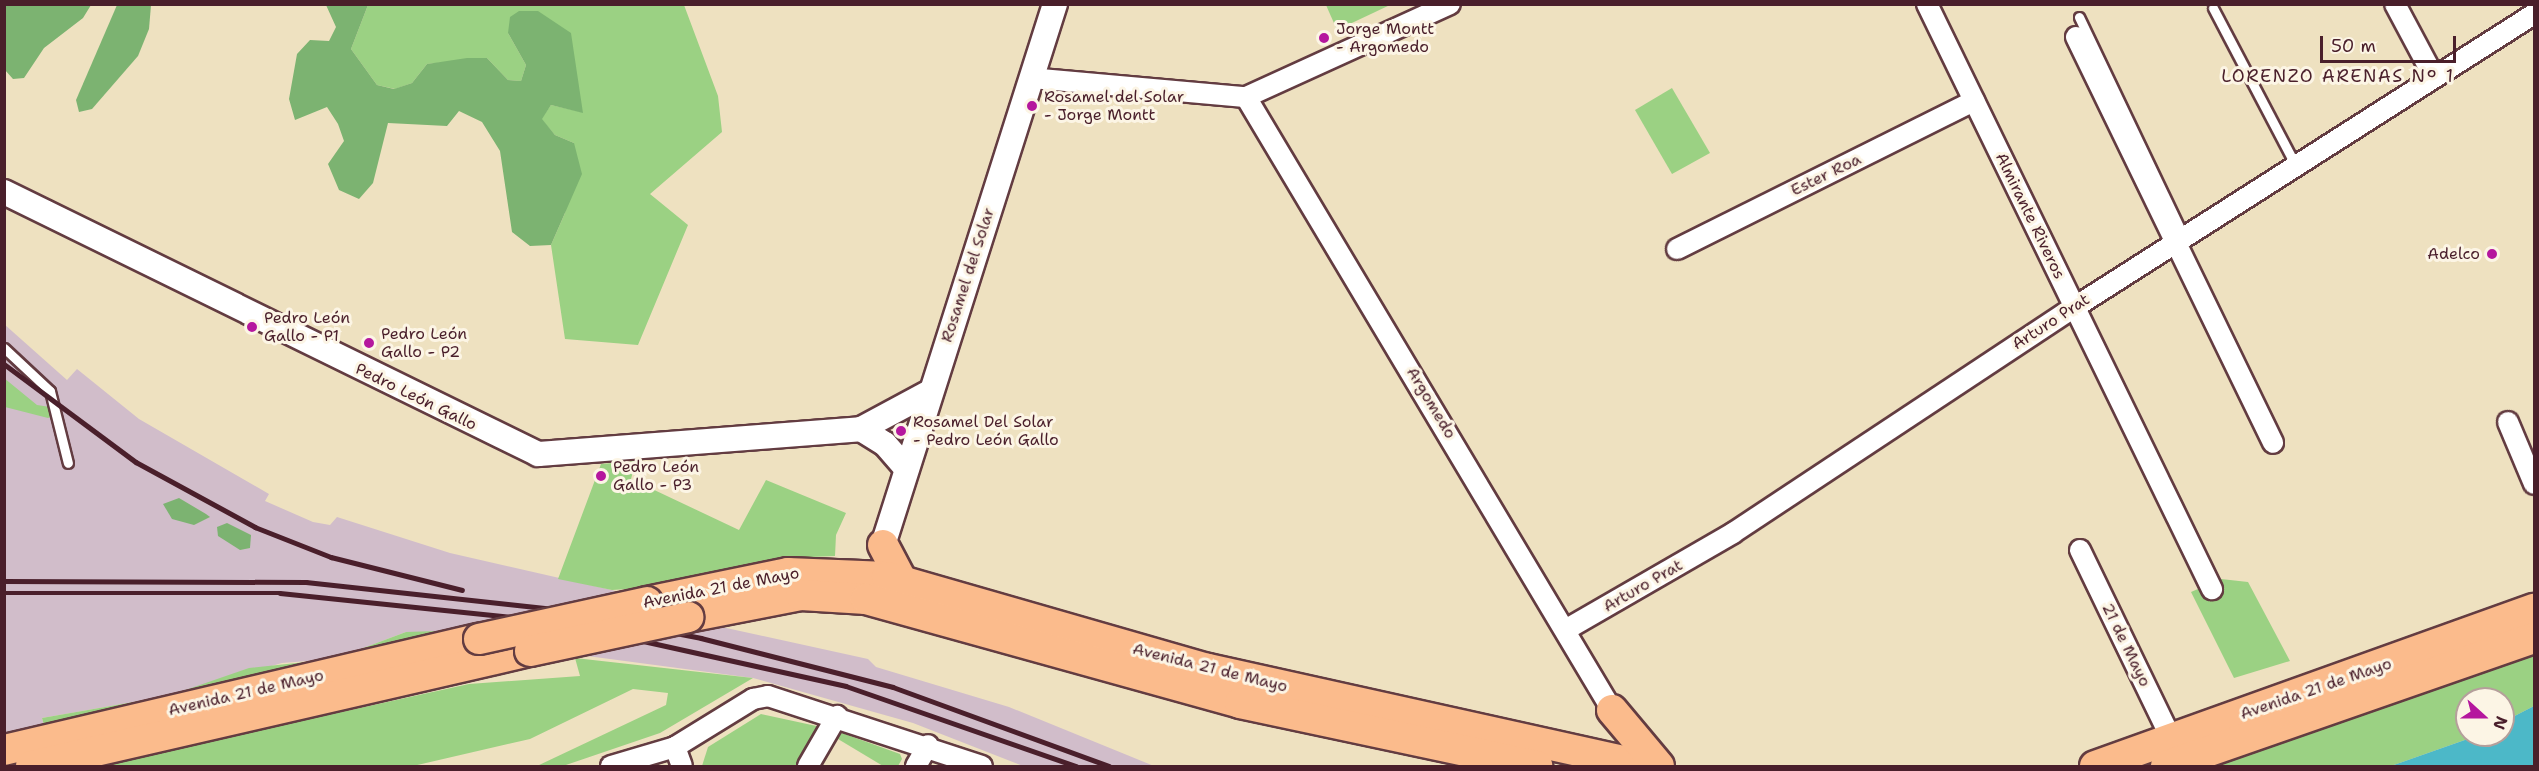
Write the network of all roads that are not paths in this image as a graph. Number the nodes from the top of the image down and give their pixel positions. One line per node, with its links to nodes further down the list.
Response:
1 (1055, 4): 10 (street, Rosamel del Solar)
2 (1450, 4): 11 (street)
3 (1927, 4): 12 (street, Almirante Riveros)
4 (2396, 4): 9 (street)
5 (2213, 8): 13 (lane)
6 (2535, 14): 9 (street, Arturo Prat)
7 (2079, 17): 15 (lane)
8 (2076, 37): 15 (street)
9 (2434, 77): 13 (street, Arturo Prat)
10 (1031, 78): 11 (street); 19 (street, Rosamel del Solar)
11 (1246, 97): 32 (street, Argomedo)
12 (1974, 101): 16 (street, Ester Roa); 17 (street, Almirante Riveros)
13 (2296, 166): 15 (street, Arturo Prat)
14 (4, 192): 21 (street, Pedro León Gallo)
15 (2180, 240): 17 (street, Arturo Prat); 22 (street)
16 (1677, 249)
17 (2074, 307): 30 (street, Almirante Riveros); 32 (street, Arturo Prat)
18 (4, 348): 23 (lane)
19 (930, 392): 21 (street, Pedro León Gallo); 24 (street, Rosamel del Solar)
20 (2508, 422): 25 (street)
21 (861, 429): 24 (street)
22 (2273, 443)
23 (68, 464)
24 (907, 469): 26 (street, Rosamel del Solar)
25 (2535, 484)
26 (883, 545): 28 (main road); 29 (main road)
27 (2080, 550): 39 (street, 21 de Mayo)
28 (855, 573): 29 (main road, Avenida 21 de Mayo); 40 (main road, Avenida 21 de Mayo, bridge)
29 (902, 581): 41 (main road, Avenida 21 de Mayo)
30 (2212, 589)
31 (2535, 609): 39 (main road, Avenida 21 de Mayo)
32 (1567, 629): 34 (street, Argomedo)
33 (2535, 638): 39 (main road, Avenida 21 de Mayo)
34 (1612, 710): 41 (main road); 49 (main road)
35 (837, 716): 36 (street); 37 (street); 44 (street)
36 (928, 745): 45 (street); 46 (street)
37 (675, 747): 42 (street); 43 (street)
38 (4, 750): 40 (main road, Avenida 21 de Mayo)
39 (2169, 753): 50 (main road, Avenida 21 de Mayo)
40 (45, 756): 47 (main road, Avenida 21 de Mayo, bridge)
41 (1588, 760): 48 (main road, Avenida 21 de Mayo)
42 (611, 766)
43 (682, 766)
44 (808, 766)
45 (916, 766)
46 (982, 766)
47 (1537, 766)
48 (1645, 766)
49 (1659, 766)
50 (2095, 766)

